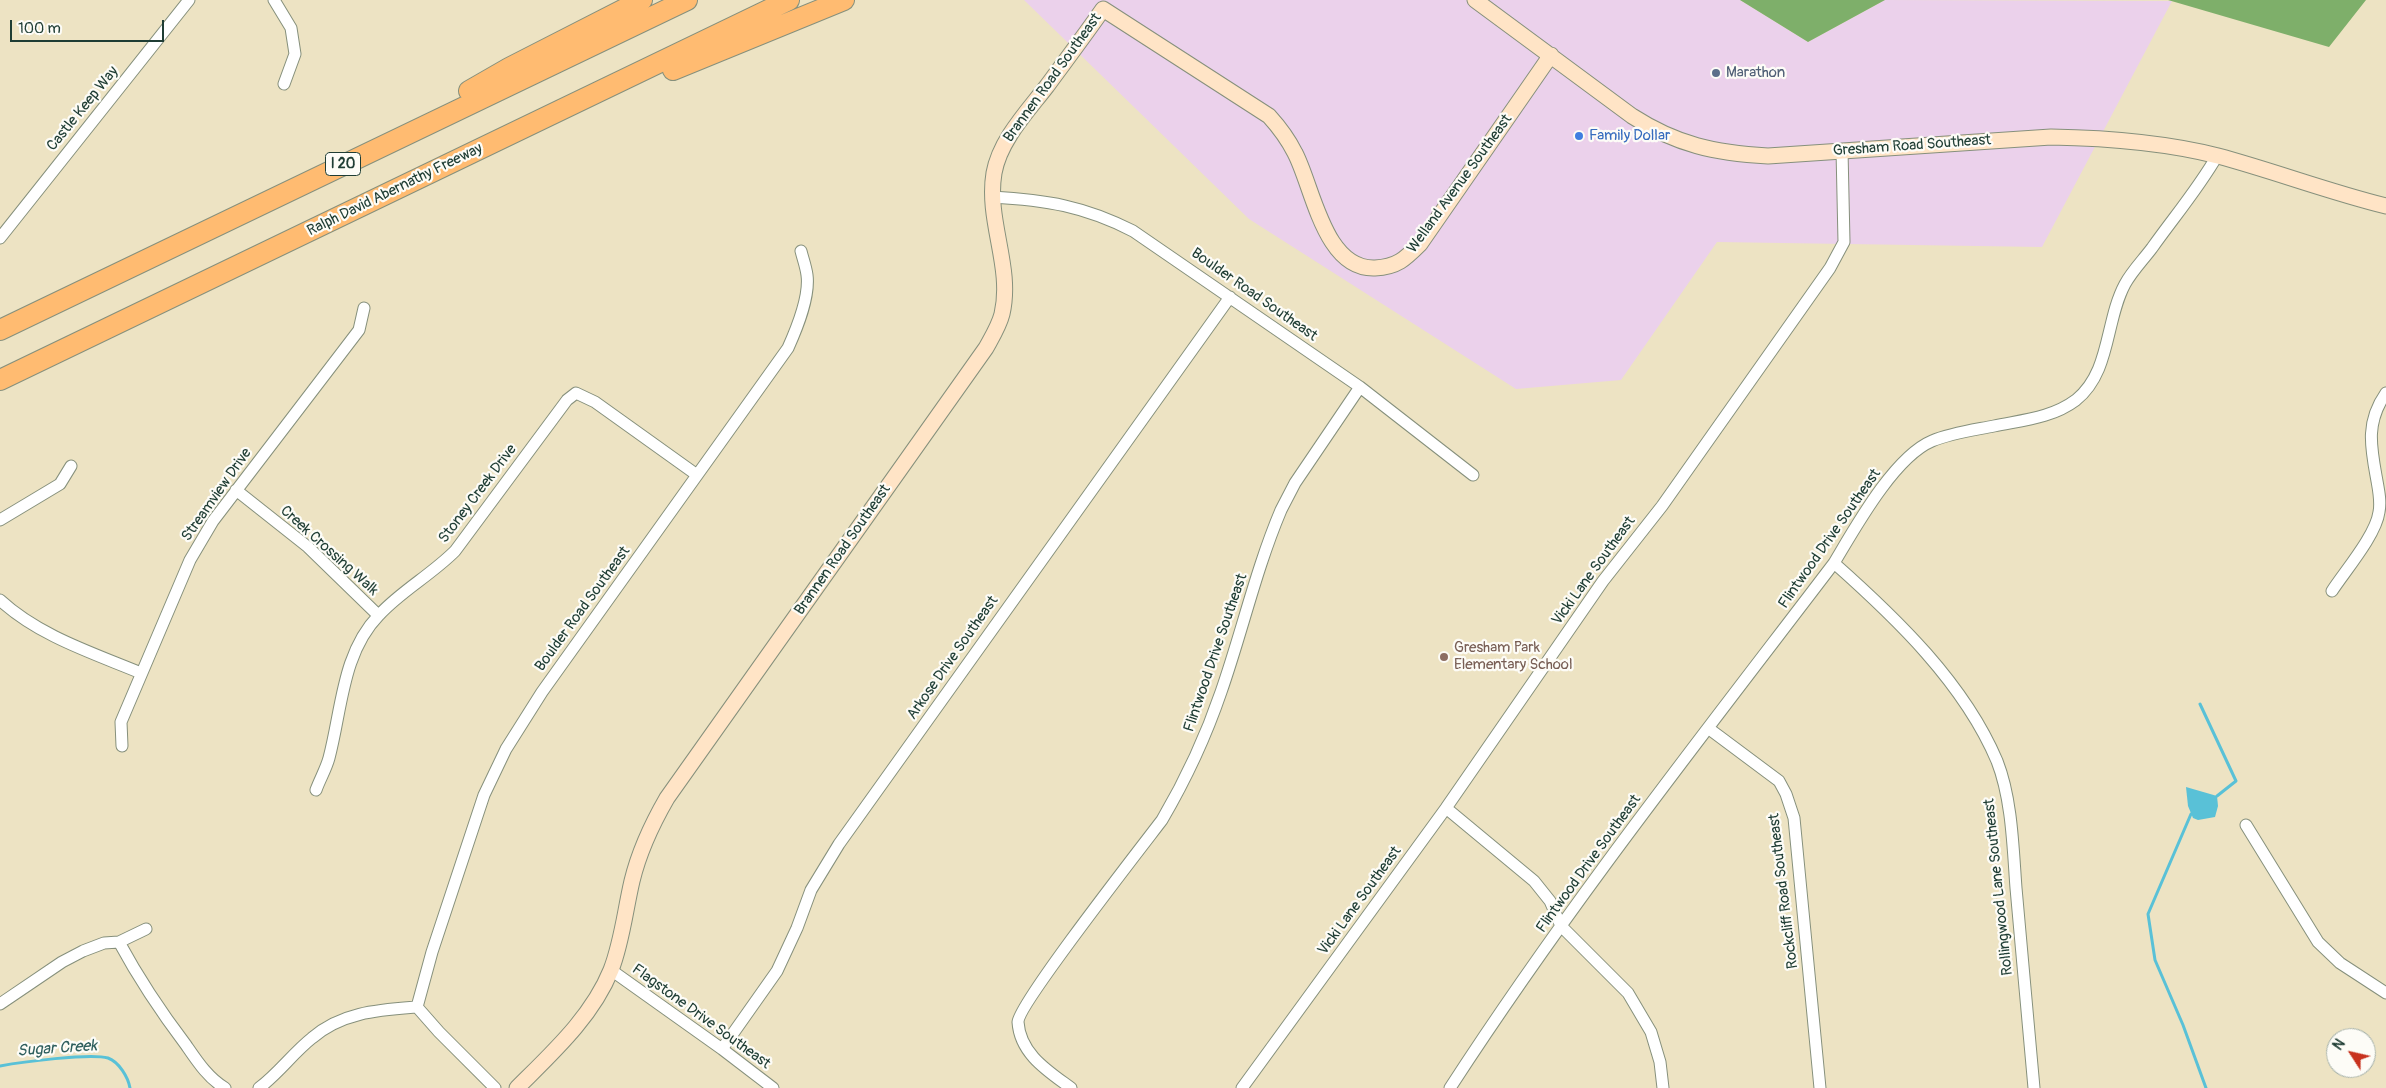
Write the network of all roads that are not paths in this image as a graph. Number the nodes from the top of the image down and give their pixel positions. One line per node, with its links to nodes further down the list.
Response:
1 (189, 0): 17 (street, Castle Keep Way)
2 (274, 0): 10 (street)
3 (642, 0): 14 (highway)
4 (687, 0): 14 (highway, I 20)
5 (789, 0): 11 (highway, Ralph David Abernathy Freeway)
6 (844, 0): 11 (highway)
7 (1475, 0): 9 (street, Gresham Road Southeast)
8 (1108, 5): 9 (street, Welland Avenue Southeast); 15 (street, Brannen Road Southeast)
9 (1550, 56): 12 (street, Gresham Road Southeast)
10 (284, 84)
11 (479, 150): 22 (highway, Ralph David Abernathy Freeway)
12 (1842, 150): 13 (street, Gresham Road Southeast); 39 (street, Vicki Lane Southeast)
13 (2218, 156): 16 (street, Gresham Road Southeast); 31 (street, Flintwood Drive Southeast)
14 (352, 160): 21 (highway, I 20)
15 (992, 196): 19 (street, Boulder Road Southeast); 44 (street, Brannen Road Southeast)
16 (2386, 206)
17 (0, 238)
18 (801, 251): 27 (street, Boulder Road Southeast)
19 (1230, 297): 23 (street, Boulder Road Southeast); 48 (street, Arkose Drive Southeast)
20 (364, 308): 29 (street, Streamview Drive)
21 (0, 330)
22 (0, 380)
23 (1360, 387): 28 (street, Boulder Road Southeast); 54 (street, Flintwood Drive Southeast)
24 (2386, 393): 25 (street)
25 (2380, 463): 32 (street)
26 (71, 466): 30 (street)
27 (698, 475): 34 (street, Stoney Creek Drive); 47 (street, Boulder Road Southeast)
28 (1472, 475)
29 (236, 490): 34 (street, Creek Crossing Walk); 35 (street, Streamview Drive)
30 (0, 520)
31 (1834, 564): 36 (street, Flintwood Drive Southeast); 59 (street, Rollingwood Lane Southeast)
32 (2332, 591)
33 (0, 600): 35 (street)
34 (378, 615): 38 (street, Stoney Creek Drive)
35 (141, 673): 37 (street, Streamview Drive)
36 (1708, 728): 41 (street, Flintwood Drive Southeast); 58 (street, Rockcliff Road Southeast)
37 (122, 746)
38 (316, 790)
39 (1446, 808): 41 (street); 55 (street, Vicki Lane Southeast)
40 (2246, 825): 45 (street)
41 (1561, 926): 56 (street, Flintwood Drive Southeast); 57 (street)
42 (146, 929): 43 (street)
43 (120, 942): 46 (street); 49 (street)
44 (611, 970): 48 (street, Flagstone Drive Southeast); 52 (street, Brannen Road Southeast)
45 (2386, 993)
46 (0, 1004)
47 (417, 1007): 50 (street); 51 (street)
48 (722, 1049): 53 (street, Flagstone Drive Southeast)
49 (225, 1088)
50 (259, 1088)
51 (495, 1088)
52 (517, 1088)
53 (773, 1088)
54 (1071, 1088)
55 (1242, 1088)
56 (1450, 1088)
57 (1663, 1088)
58 (1820, 1088)
59 (2034, 1088)

